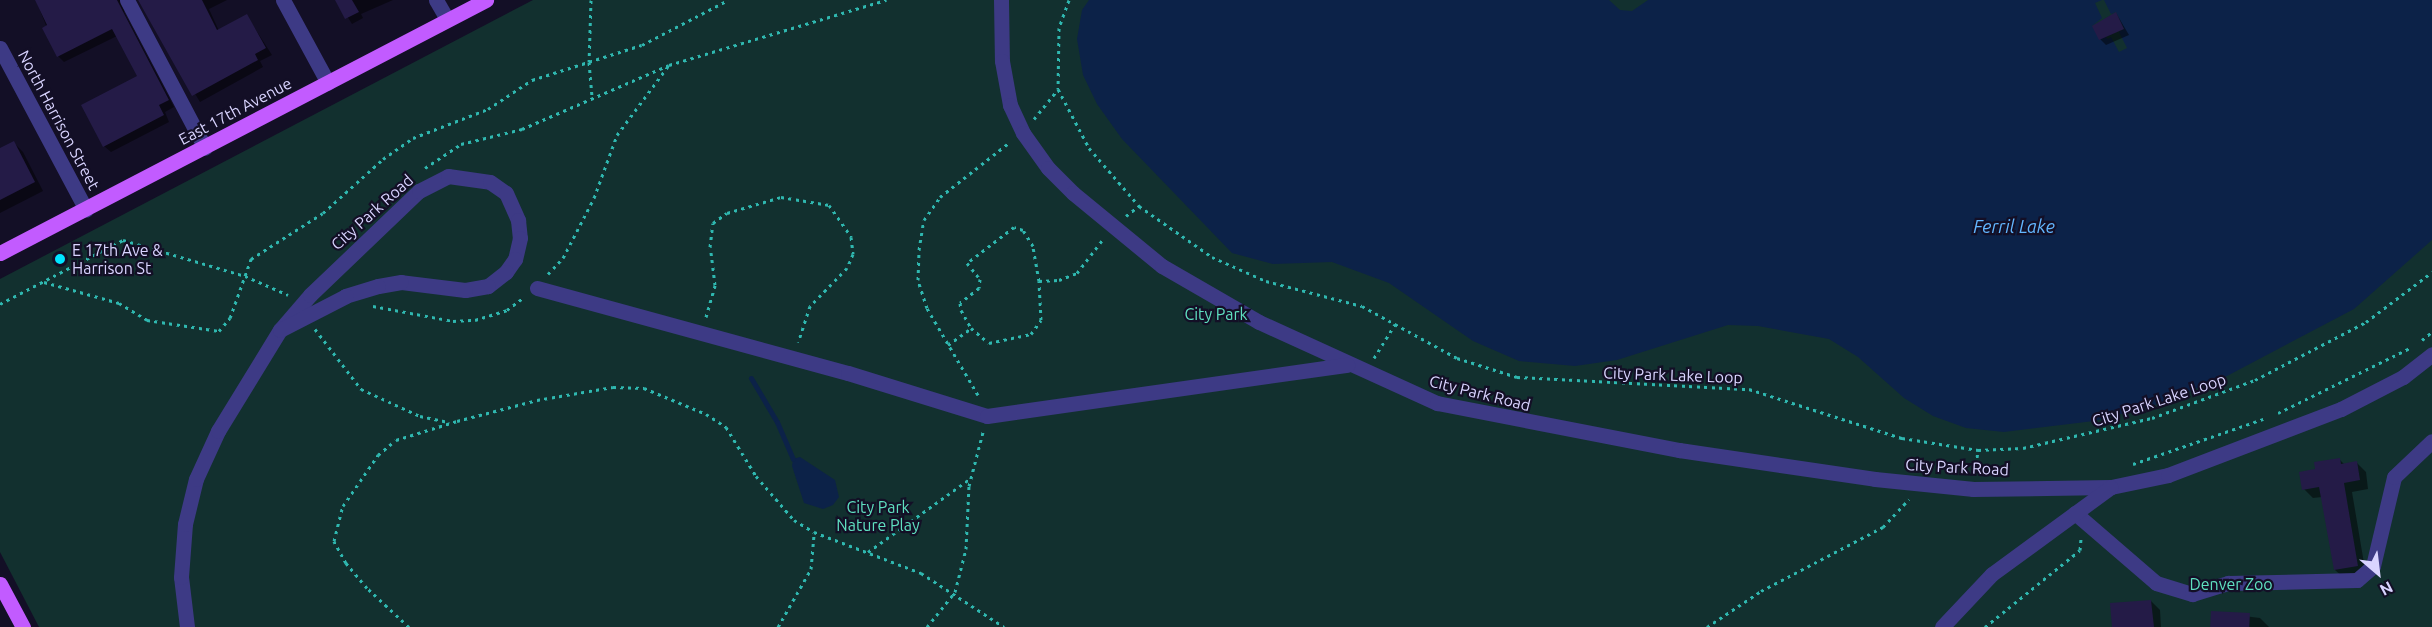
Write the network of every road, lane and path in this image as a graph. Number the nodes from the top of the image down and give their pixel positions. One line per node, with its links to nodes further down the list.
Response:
1 (127, 0): 18 (street)
2 (283, 0): 13 (street)
3 (436, 0): 10 (street)
4 (486, 0): 10 (main road, East 17th Avenue)
5 (591, 0): 12 (path)
6 (728, 0): 12 (path)
7 (886, 0): 15 (path)
8 (1001, 0): 17 (street, City Park Road)
9 (1069, 0): 14 (path, City Park Lake Loop)
10 (447, 20): 13 (main road, East 17th Avenue)
11 (0, 48): 20 (street, North Harrison Street)
12 (589, 62): 15 (path); 24 (path)
13 (328, 83): 18 (main road, East 17th Avenue)
14 (1058, 90): 17 (path); 19 (path, City Park Lake Loop)
15 (592, 96): 16 (path)
16 (522, 129)
17 (1023, 133): 21 (street, City Park Road); 36 (path)
18 (205, 148): 20 (main road, East 17th Avenue)
19 (1138, 206): 21 (path); 30 (path, City Park Lake Loop)
20 (86, 210): 22 (main road, East 17th Avenue)
21 (1114, 227): 25 (path); 39 (street, City Park Road)
22 (0, 254)
23 (2432, 272): 44 (path, City Park Lake Loop)
24 (245, 276): 26 (path); 26 (path); 28 (path)
25 (1039, 281): 31 (path); 31 (path)
26 (44, 282): 29 (path)
27 (537, 288): 35 (street)
28 (295, 298)
29 (0, 304)
30 (1395, 324): 40 (path); 44 (path, City Park Lake Loop)
31 (971, 328): 36 (path)
32 (280, 330): 32 (street, City Park Road); 57 (street, City Park Road)
33 (306, 331): 42 (path)
34 (2432, 332): 45 (path)
35 (704, 333): 38 (street); 38 (path)
36 (948, 346): 41 (path)
37 (2432, 354): 47 (street, City Park Road)
38 (794, 358): 41 (street)
39 (1347, 365): 40 (street, City Park Road); 41 (street)
40 (1365, 373): 48 (street, City Park Road)
41 (987, 416): 46 (path)
42 (451, 422): 51 (path); 58 (path)
43 (2432, 441): 50 (street)
44 (1978, 450): 48 (path)
45 (2125, 466)
46 (971, 478): 53 (path); 55 (path)
47 (2111, 487): 48 (street, City Park Road); 50 (street, City Park Road)
48 (1973, 489)
49 (1909, 499): 62 (path)
50 (2075, 513): 63 (street, City Park Road)
51 (814, 532): 53 (path); 59 (path)
52 (2081, 537): 64 (path)
53 (868, 552): 55 (path)
54 (0, 584): 56 (main road)
55 (955, 592): 60 (path); 61 (path)
56 (22, 627)
57 (187, 627)
58 (409, 627)
59 (778, 627)
60 (927, 627)
61 (1004, 627)
62 (1707, 627)
63 (1942, 627)
64 (1985, 627)

